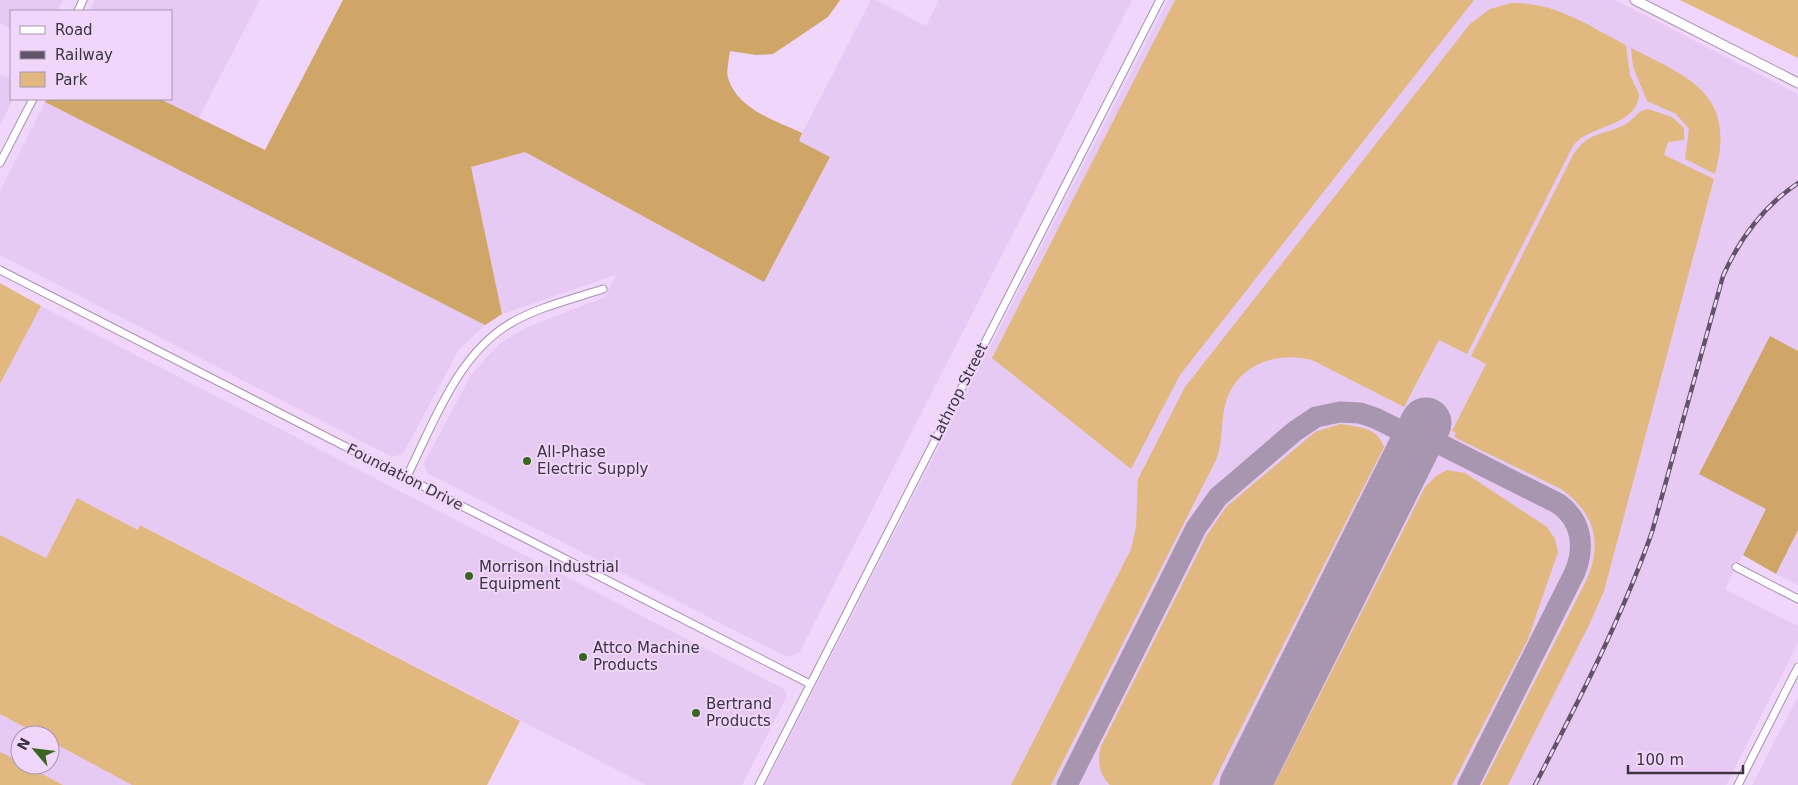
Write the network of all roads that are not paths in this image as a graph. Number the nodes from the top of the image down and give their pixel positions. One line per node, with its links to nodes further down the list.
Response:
1 (1160, 0): 12 (street, Lathrop Street)
2 (1635, 0): 3 (street)
3 (1798, 83)
4 (32, 100): 5 (street)
5 (0, 163)
6 (0, 270): 8 (street, Foundation Drive)
7 (604, 289): 8 (street)
8 (406, 478): 12 (street, Foundation Drive)
9 (1736, 567): 10 (street)
10 (1798, 599)
11 (1798, 668): 14 (street)
12 (810, 684): 13 (street, Lathrop Street)
13 (760, 785)
14 (1738, 785)

